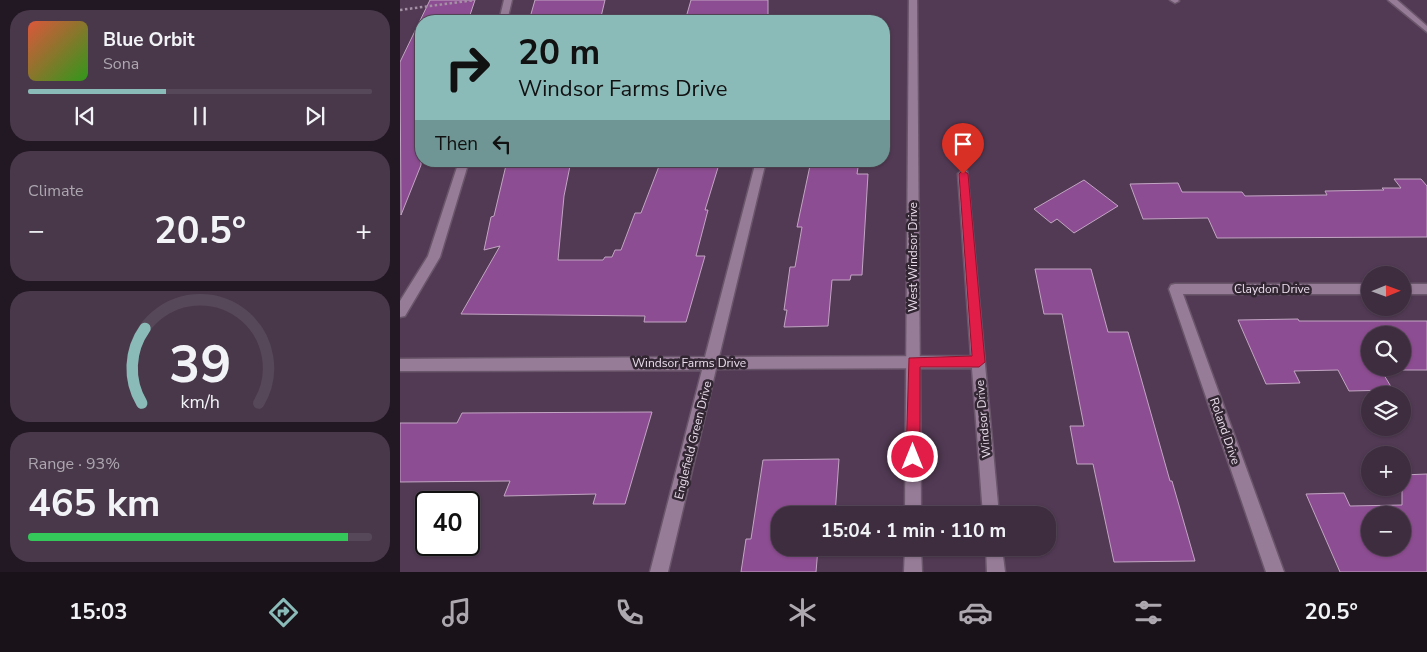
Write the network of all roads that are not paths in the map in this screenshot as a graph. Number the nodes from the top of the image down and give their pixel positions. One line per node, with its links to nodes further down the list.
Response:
1 (508, 0): 4 (street)
2 (914, 0): 14 (street, West Windsor Drive)
3 (1392, 0): 5 (street)
4 (504, 15)
5 (1427, 30)
6 (462, 167): 13 (street)
7 (760, 167): 16 (street, Englefield Green Drive)
8 (963, 174): 15 (street, Windsor Drive)
9 (1175, 289): 10 (street, Claydon Drive); 25 (street, Roland Drive)
10 (1361, 289)
11 (1411, 289): 12 (street)
12 (1427, 289)
13 (400, 312)
14 (913, 362): 15 (street, Windsor Farms Drive); 16 (street, Windsor Farms Drive); 18 (street, West Windsor Drive)
15 (979, 362): 19 (street, Windsor Drive)
16 (713, 363): 17 (street, Windsor Farms Drive); 22 (street, Englefield Green Drive)
17 (400, 365)
18 (913, 506)
19 (990, 506)
20 (913, 556): 23 (street)
21 (995, 556): 24 (street)
22 (659, 572)
23 (913, 572)
24 (996, 572)
25 (1275, 572)

